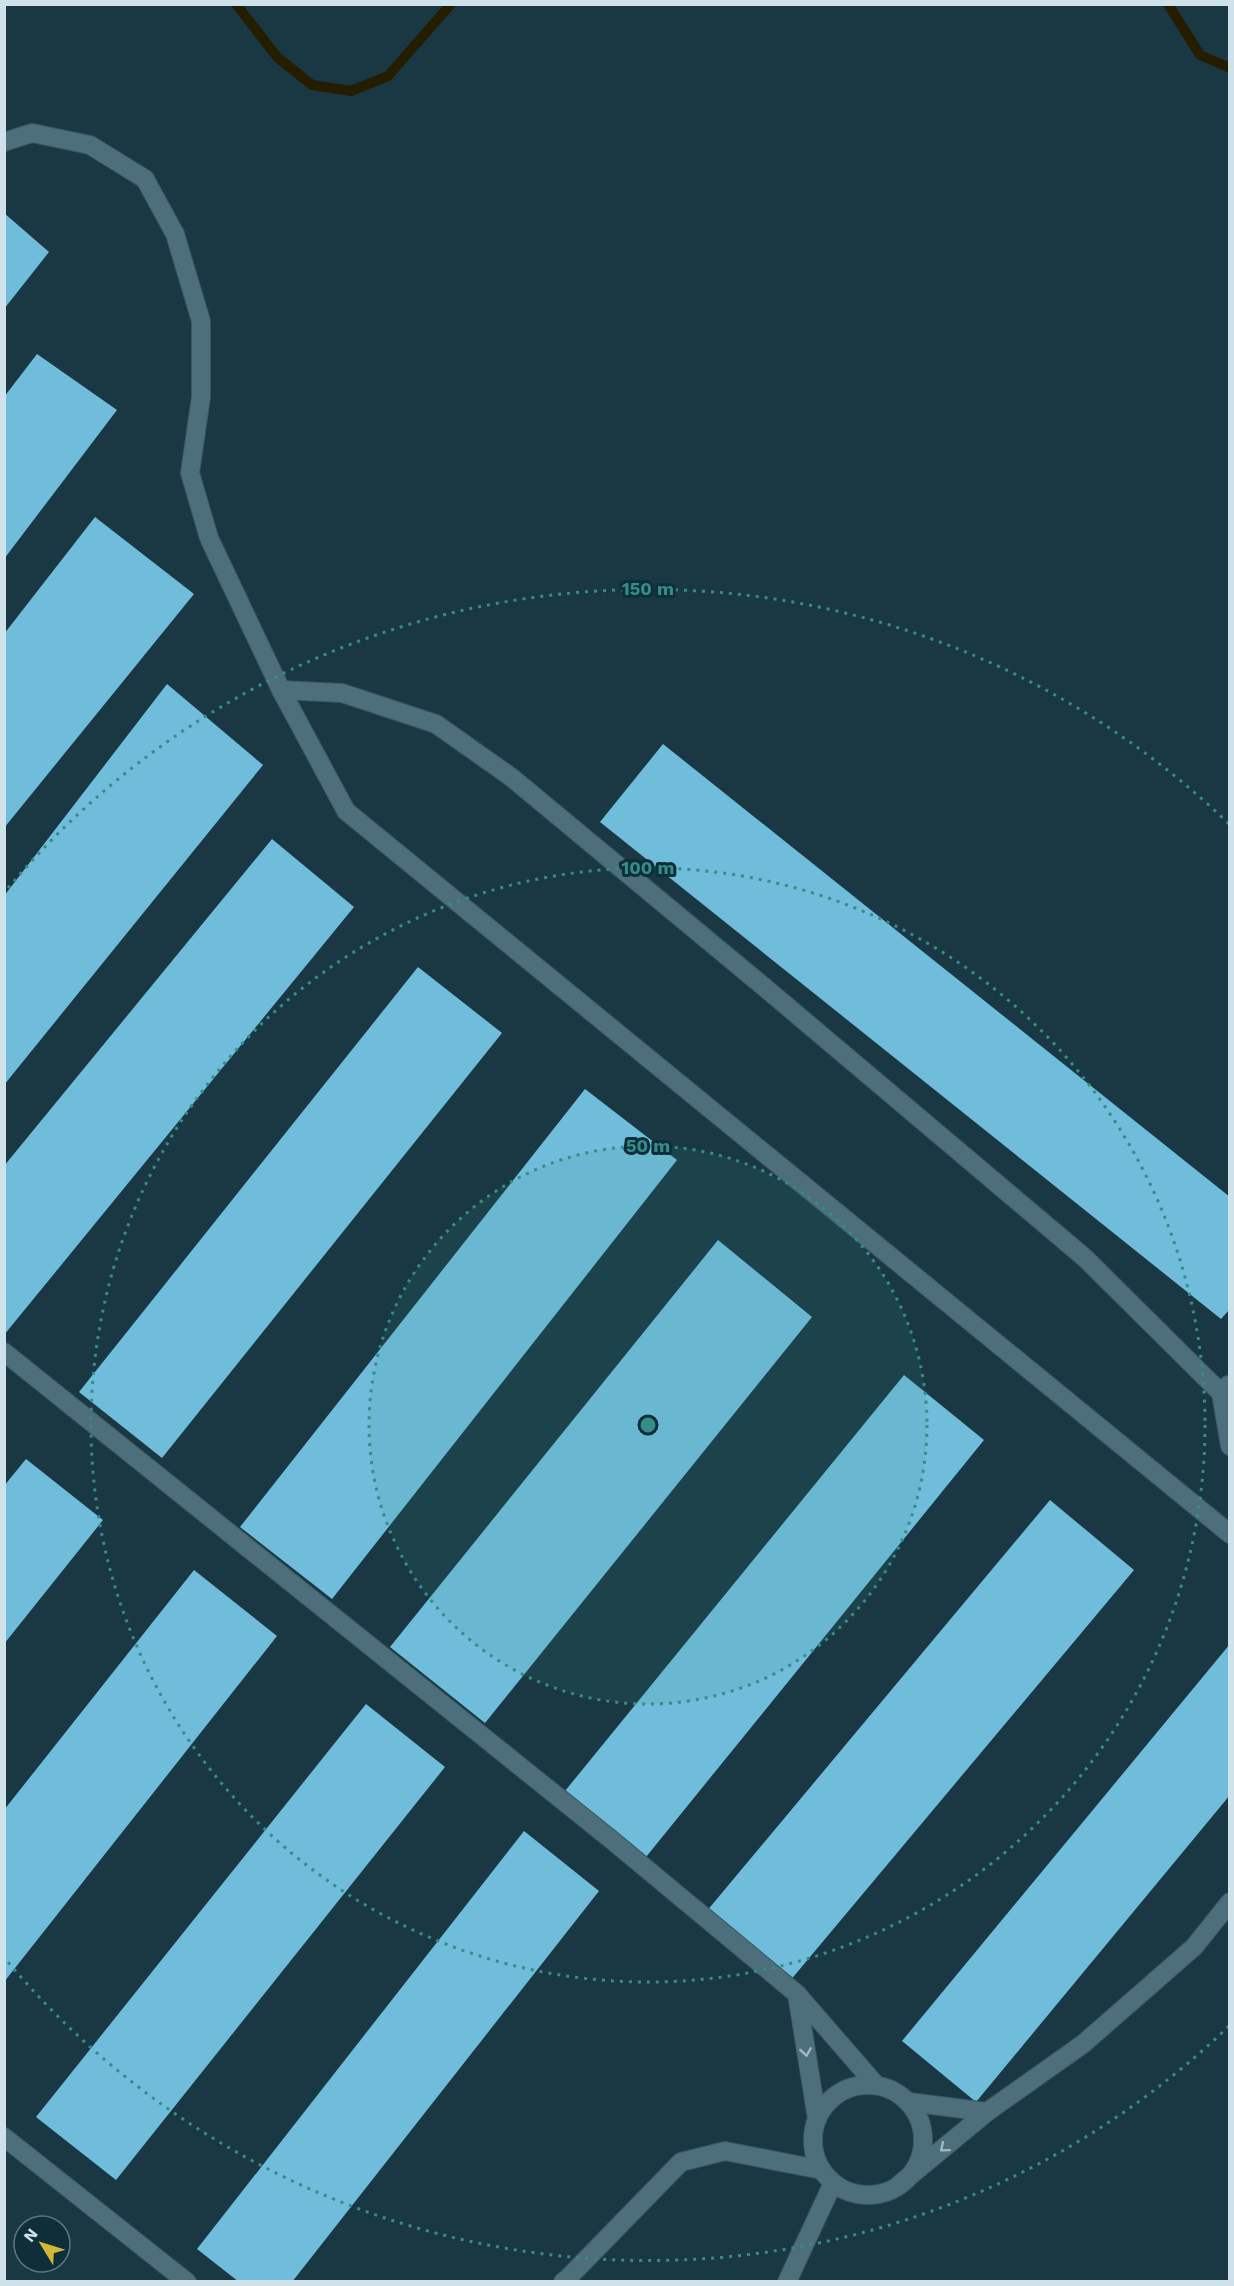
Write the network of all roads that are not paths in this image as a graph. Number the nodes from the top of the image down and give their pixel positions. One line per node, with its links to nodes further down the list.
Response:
1 (4, 142): 2 (lane)
2 (281, 690): 4 (lane); 6 (lane)
3 (4, 1352): 8 (lane)
4 (1225, 1388): 5 (lane)
5 (1230, 1446)
6 (1230, 1534)
7 (1230, 1902): 11 (lane)
8 (797, 1994): 9 (lane); 12 (lane, one-way to 12)
9 (876, 2085): 10 (lane); 12 (lane)
10 (909, 2102): 11 (lane); 15 (lane)
11 (987, 2112): 15 (lane, one-way to 15)
12 (817, 2119): 14 (lane)
13 (4, 2137): 16 (lane)
14 (828, 2177): 15 (lane); 17 (lane); 18 (lane)
15 (900, 2184)
16 (187, 2282)
17 (563, 2282)
18 (787, 2282)

